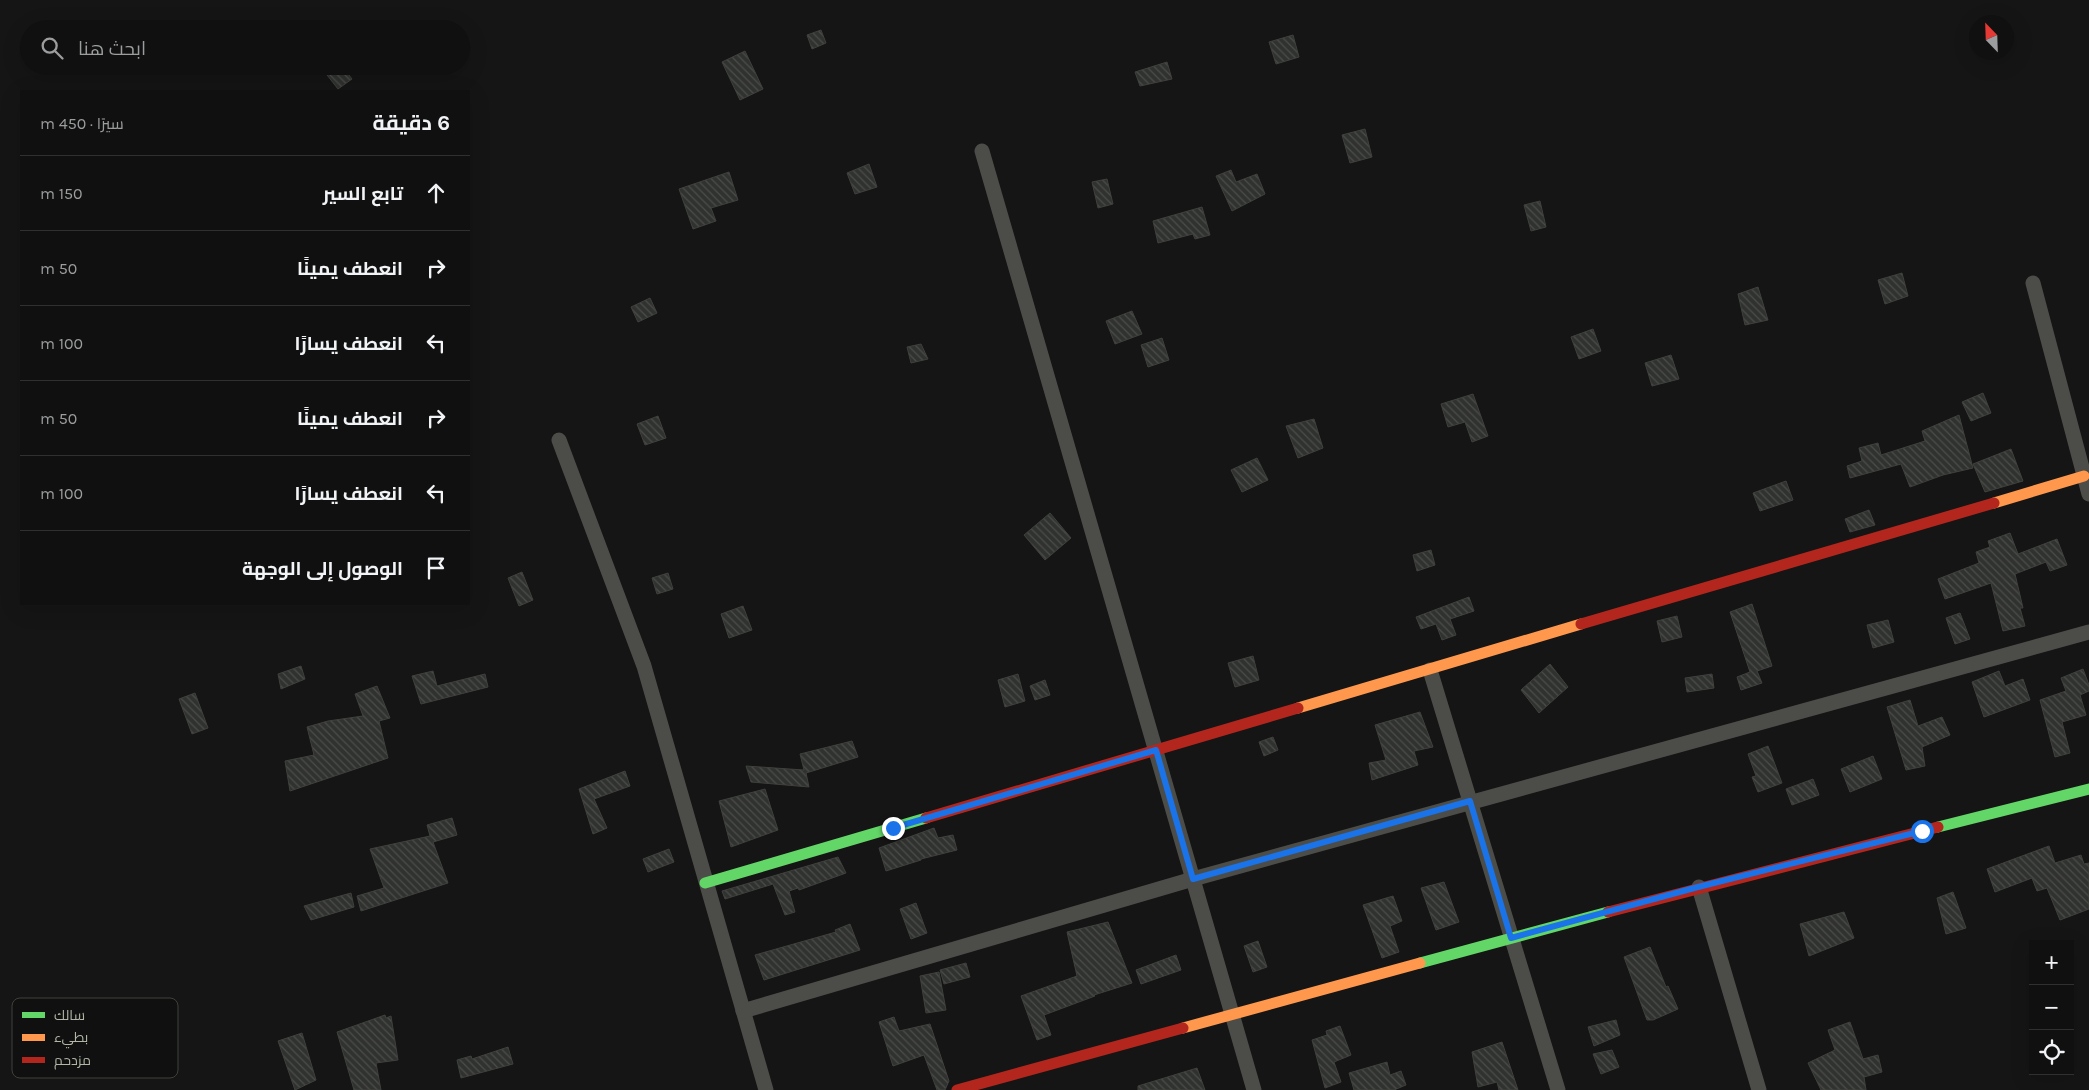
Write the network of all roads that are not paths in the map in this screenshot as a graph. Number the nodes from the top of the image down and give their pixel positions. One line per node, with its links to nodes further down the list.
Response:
1 (982, 151): 8 (street)
2 (2033, 283): 4 (street)
3 (558, 440): 12 (street)
4 (2084, 476): 5 (street); 7 (street)
5 (2089, 494)
6 (2089, 632): 10 (street)
7 (1430, 670): 8 (street); 10 (street)
8 (1156, 750): 11 (street); 12 (street)
9 (2089, 789): 13 (street)
10 (1470, 801): 11 (street); 14 (street)
11 (1193, 879): 15 (street); 16 (street)
12 (705, 883): 15 (street)
13 (1698, 887): 14 (street); 21 (street)
14 (1511, 938): 16 (street); 20 (street)
15 (743, 1011): 17 (street)
16 (1232, 1015): 18 (street); 19 (street)
17 (766, 1090)
18 (957, 1090)
19 (1254, 1090)
20 (1558, 1090)
21 (1759, 1090)

